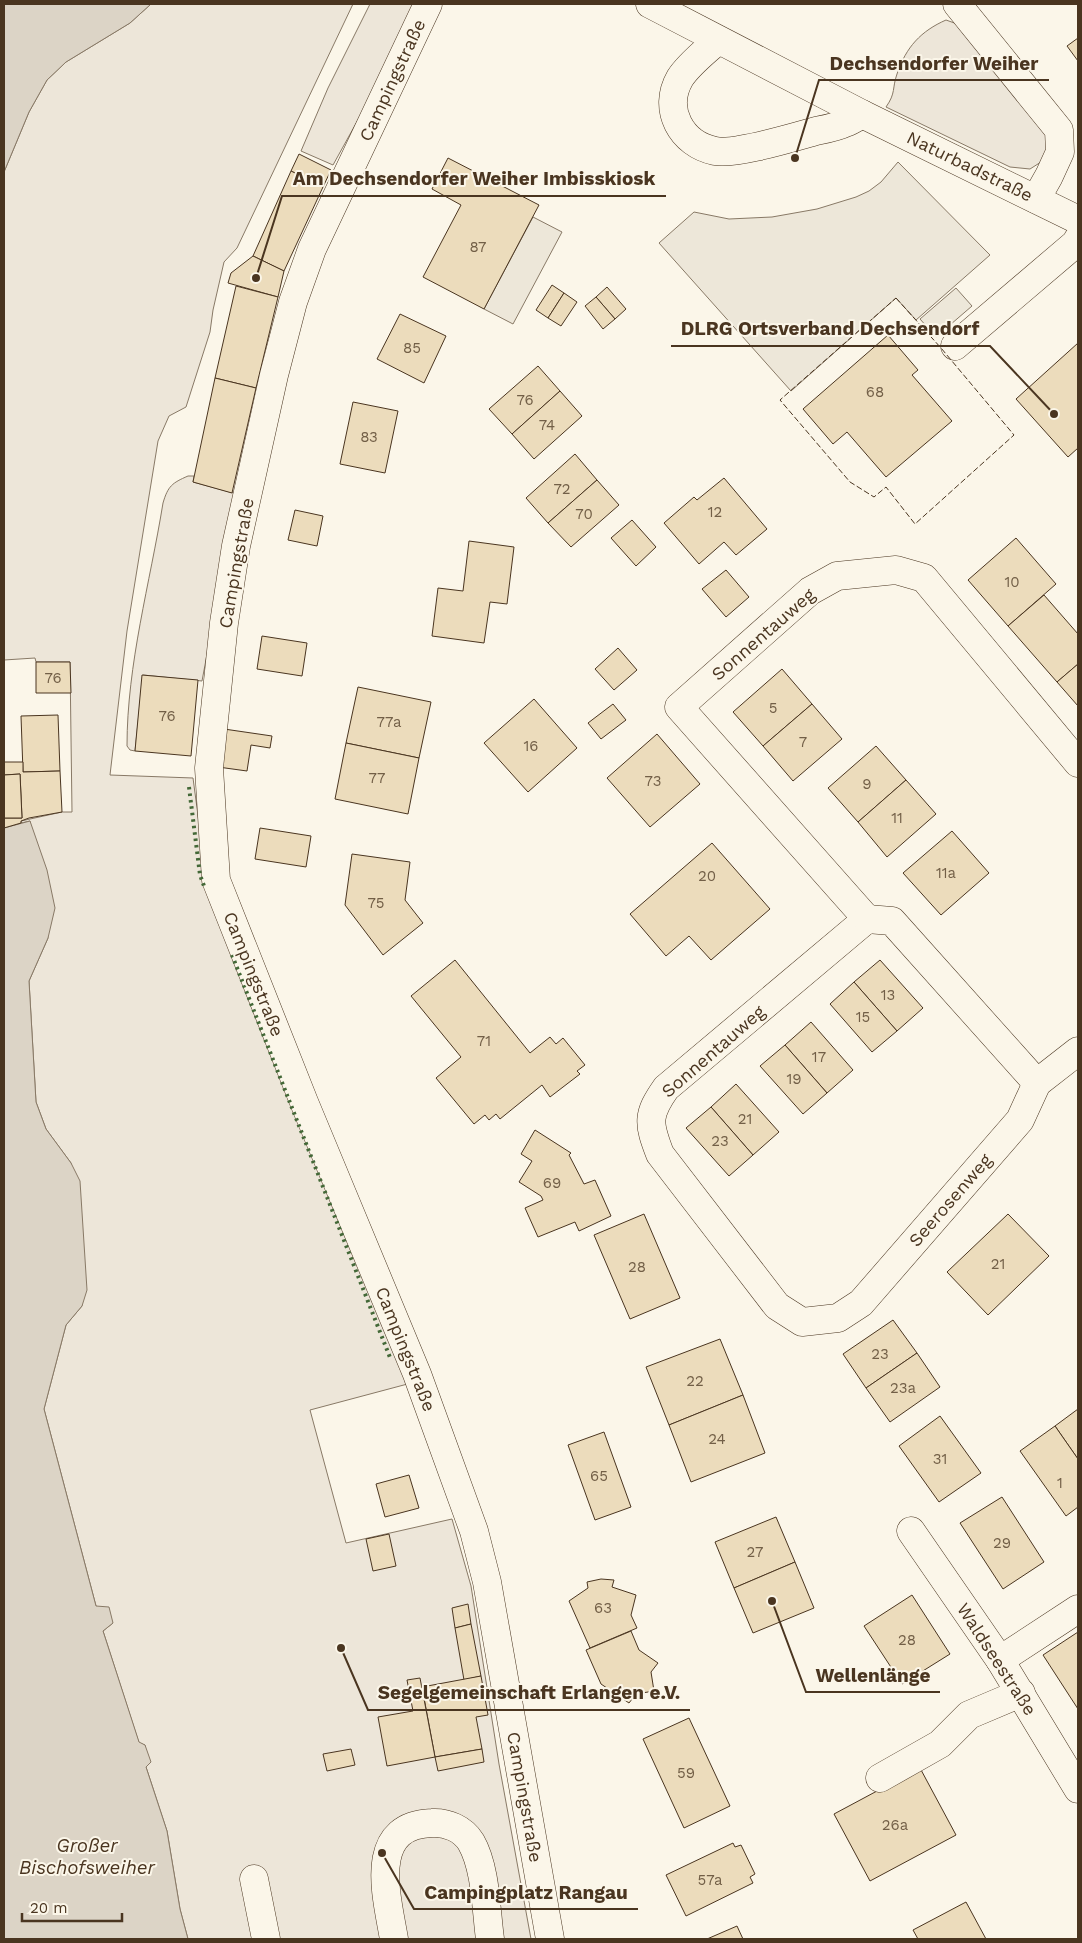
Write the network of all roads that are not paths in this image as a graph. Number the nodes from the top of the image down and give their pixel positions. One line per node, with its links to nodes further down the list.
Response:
1 (428, 4): 25 (street, Campingstraße)
2 (650, 4): 4 (street, Naturbadstraße)
3 (957, 4): 6 (street)
4 (718, 40): 5 (street, Naturbadstraße); 5 (street)
5 (862, 114): 6 (street, Naturbadstraße)
6 (1036, 199): 7 (street, Naturbadstraße)
7 (1078, 220)
8 (1078, 239): 9 (street)
9 (955, 346)
10 (1078, 764): 11 (street, Sonnentauweg)
11 (867, 919): 13 (street); 14 (street, Sonnentauweg)
12 (1078, 1051): 13 (street, Seerosenweg)
13 (1037, 1083): 14 (street, Seerosenweg)
14 (802, 1322)
15 (911, 1531): 17 (street, Waldseestraße)
16 (1078, 1609): 17 (street)
17 (1000, 1660): 18 (street, Waldseestraße)
18 (1021, 1694): 19 (street); 20 (street, Waldseestraße)
19 (880, 1778)
20 (1078, 1788)
21 (254, 1879): 22 (street)
22 (266, 1939)
23 (394, 1939): 24 (street)
24 (490, 1939)
25 (550, 1939)

